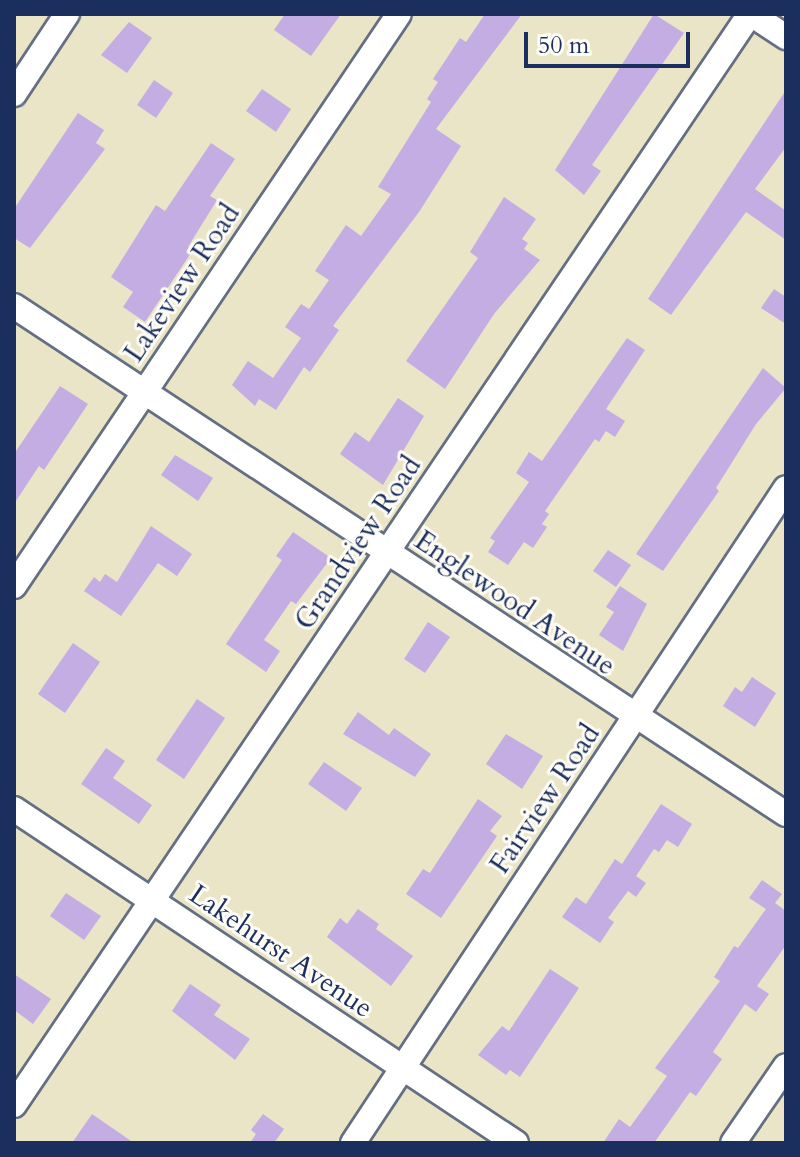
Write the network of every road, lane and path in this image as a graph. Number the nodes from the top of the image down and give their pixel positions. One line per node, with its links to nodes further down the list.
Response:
1 (67, 14): 5 (street)
2 (399, 14): 7 (street, Lakeview Road)
3 (750, 14): 4 (street); 9 (street, Grandview Road)
4 (786, 37)
5 (14, 94)
6 (14, 306): 7 (street, Englewood Avenue)
7 (144, 394): 9 (street, Englewood Avenue); 10 (street, Lakeview Road)
8 (786, 488): 11 (street, Fairview Road)
9 (387, 554): 11 (street, Englewood Avenue); 14 (street, Grandview Road)
10 (14, 586)
11 (635, 718): 13 (street, Englewood Avenue); 16 (street, Fairview Road)
12 (14, 809): 14 (street, Lakehurst Avenue)
13 (786, 814)
14 (152, 902): 16 (street, Lakehurst Avenue); 17 (street, Grandview Road)
15 (786, 1066): 20 (street)
16 (403, 1068): 18 (street, Fairview Road); 19 (street, Lakehurst Avenue)
17 (14, 1105)
18 (353, 1143)
19 (516, 1143)
20 (733, 1143)

